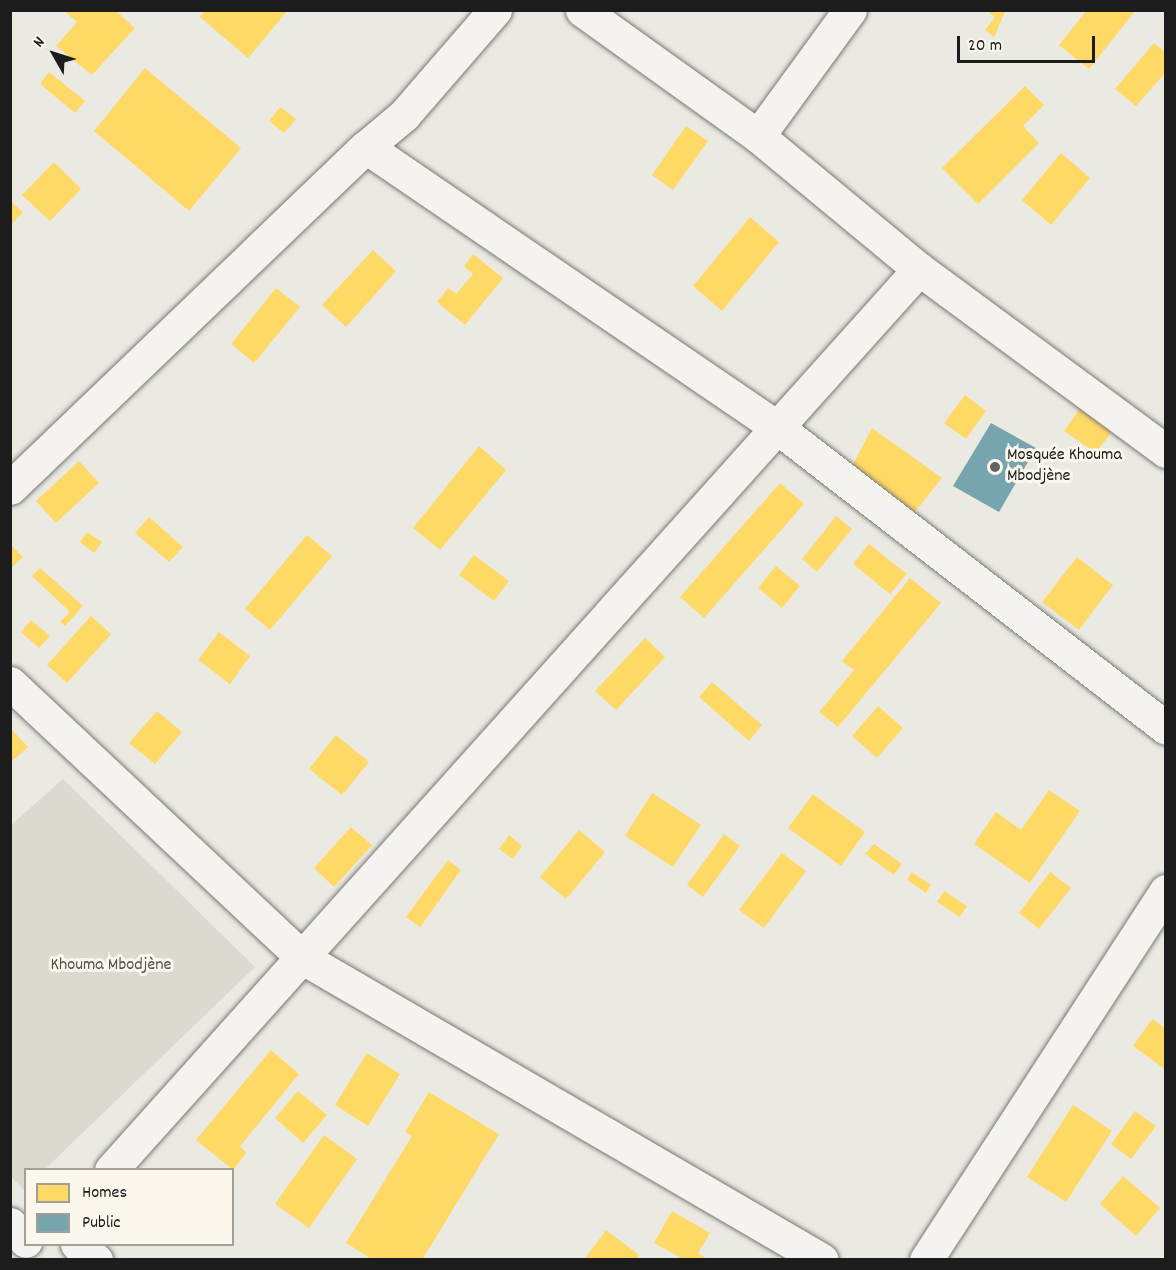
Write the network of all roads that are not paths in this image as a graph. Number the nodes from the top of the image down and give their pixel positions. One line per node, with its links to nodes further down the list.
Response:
1 (495, 10): 5 (street)
2 (582, 10): 4 (street)
3 (850, 10): 4 (street)
4 (758, 136): 6 (street)
5 (366, 147): 7 (street); 9 (street)
6 (919, 269): 7 (street); 8 (street)
7 (778, 428): 11 (street); 13 (street)
8 (1166, 451)
9 (10, 488)
10 (10, 683): 13 (street)
11 (1166, 728)
12 (1166, 891): 20 (street)
13 (303, 958): 14 (street); 19 (street)
14 (113, 1168)
15 (10, 1224): 16 (street)
16 (24, 1239)
17 (78, 1246): 18 (street)
18 (96, 1260)
19 (822, 1260)
20 (926, 1260)

